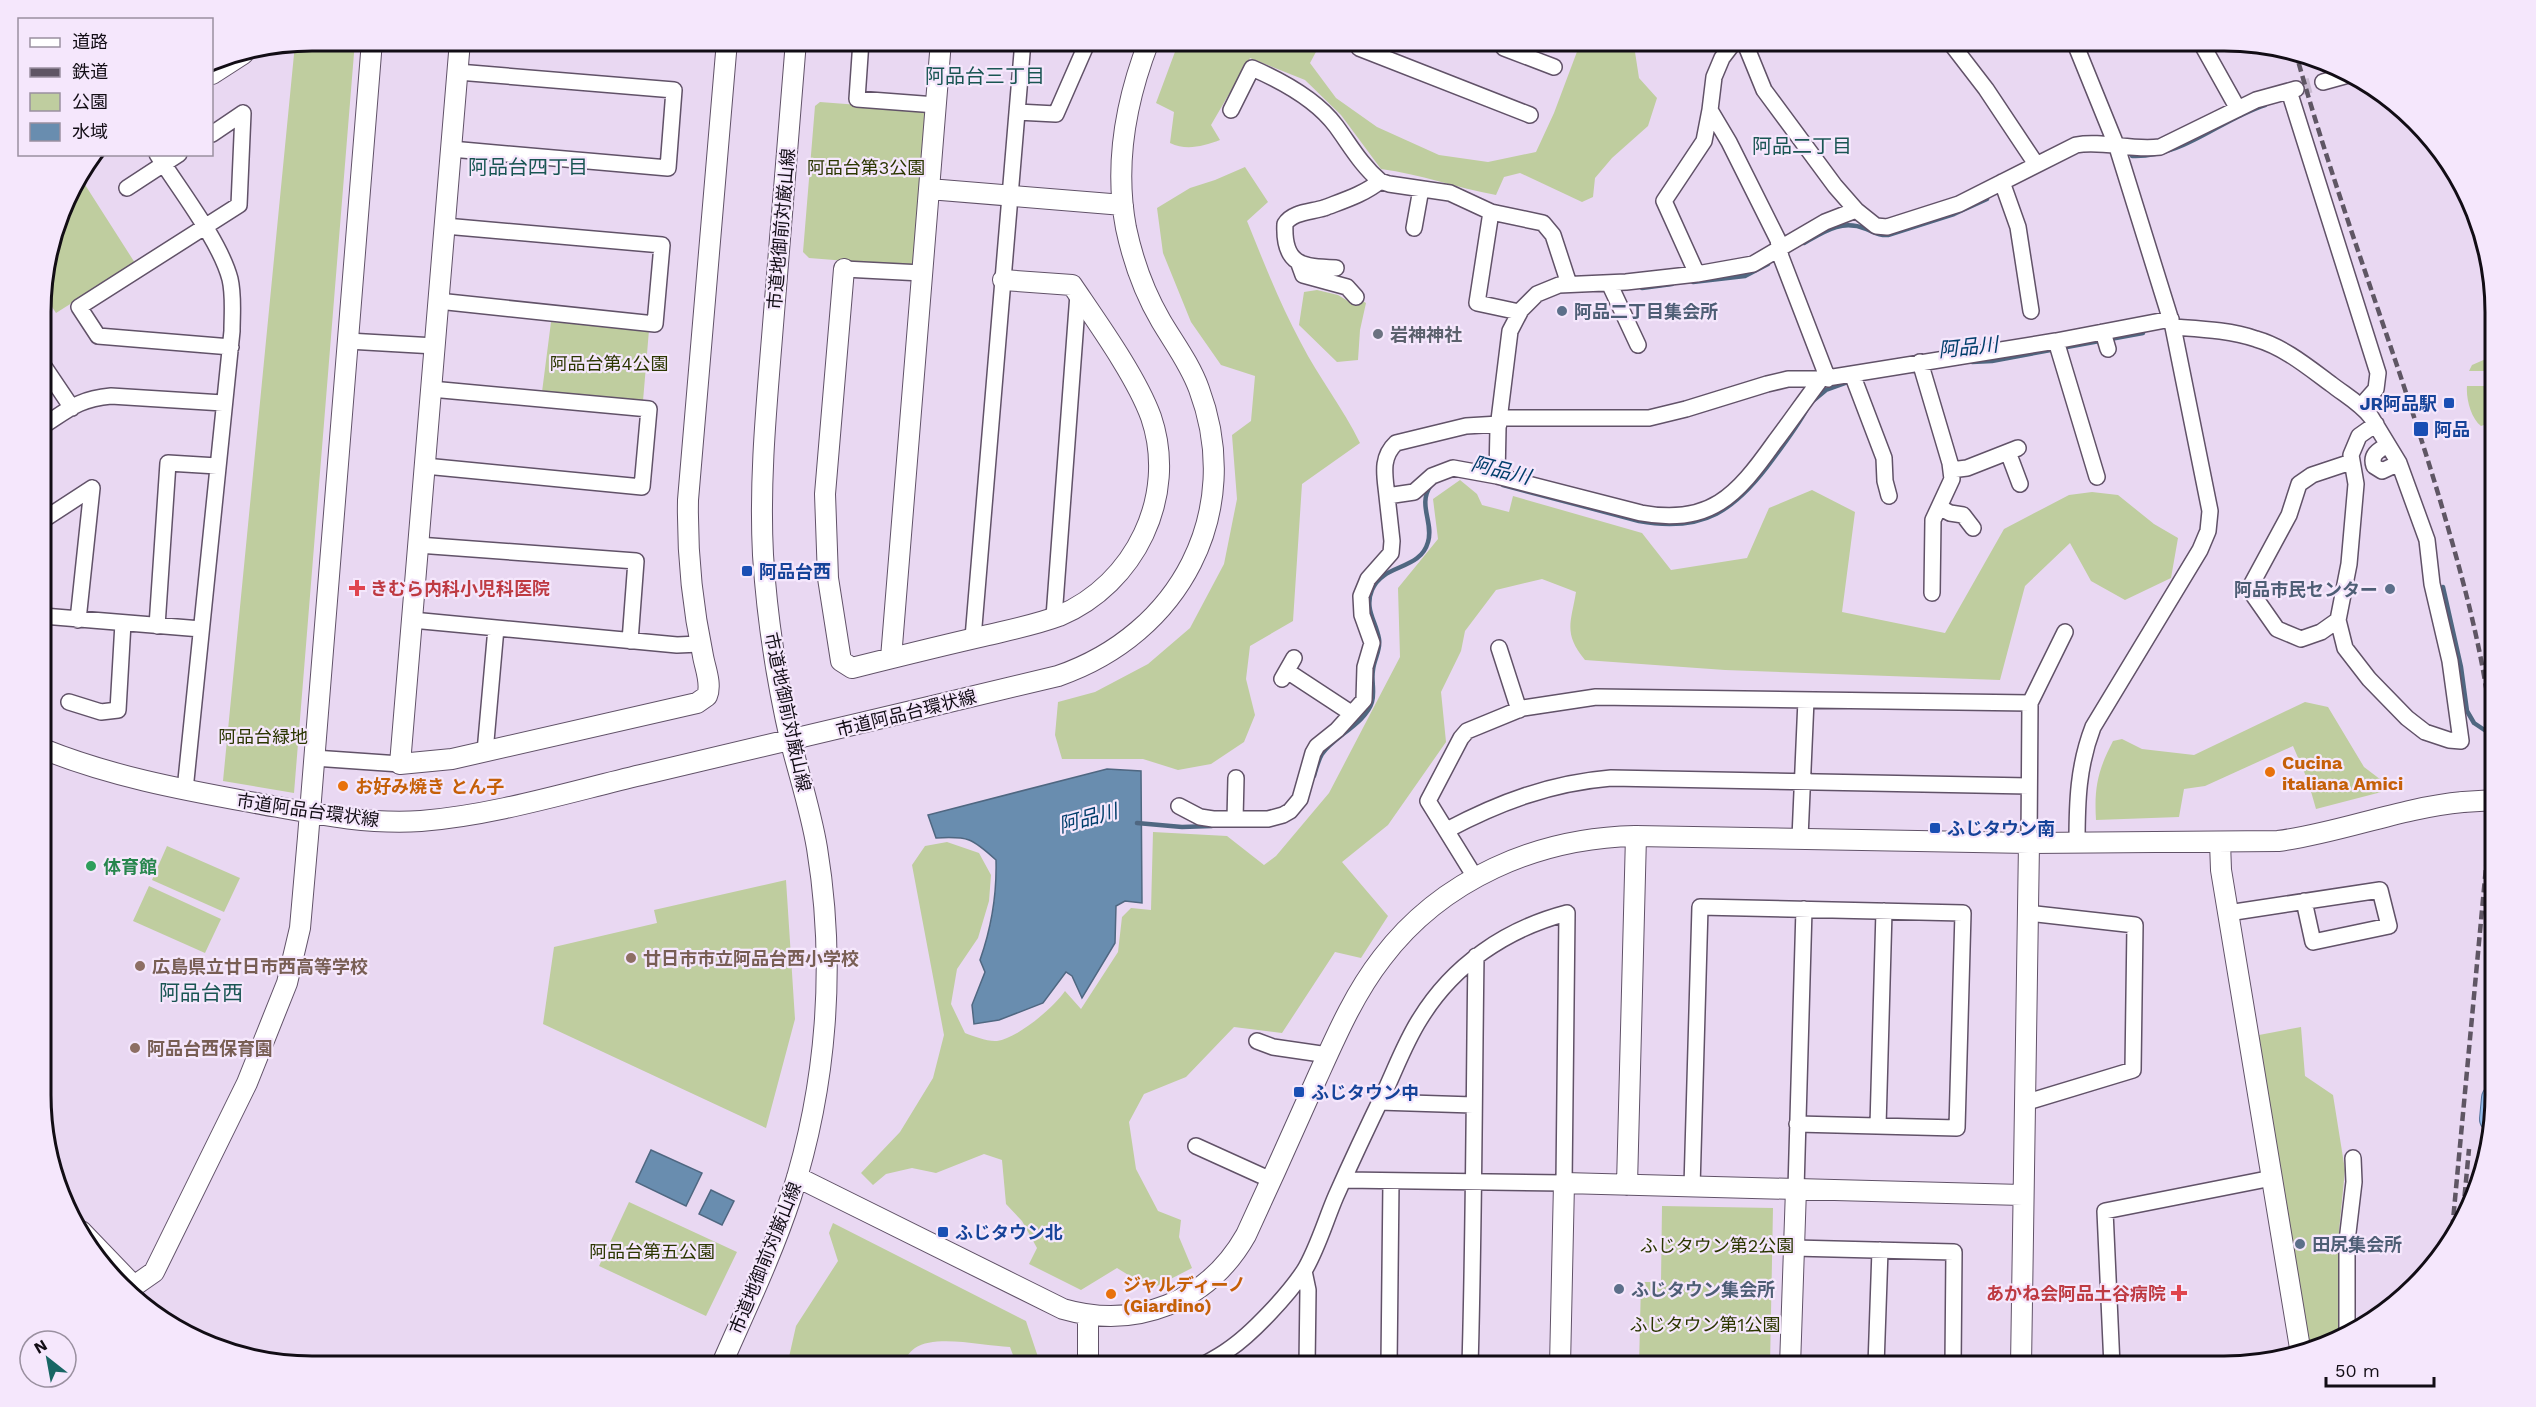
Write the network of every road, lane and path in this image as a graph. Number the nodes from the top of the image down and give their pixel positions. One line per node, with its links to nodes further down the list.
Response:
1 (371, 51): 59 (street)
2 (459, 51): 18 (street)
3 (726, 51): 103 (street)
4 (795, 51): 112 (street, 市道地御前対厳山線)
5 (860, 51): 21 (street)
6 (940, 51): 21 (street)
7 (1022, 51): 25 (street)
8 (1083, 51): 25 (street)
9 (1145, 51): 38 (street, 市道阿品台環状線)
10 (1367, 51): 26 (street)
11 (1512, 51): 17 (street)
12 (1727, 51): 24 (street)
13 (1748, 51): 39 (street)
14 (1957, 51): 31 (street)
15 (2078, 51): 29 (street)
16 (2206, 51): 22 (street)
17 (1554, 67)
18 (458, 72): 28 (street); 28 (street)
19 (2338, 78): 20 (street)
20 (2323, 82)
21 (936, 105): 35 (street)
22 (2238, 109): 29 (street); 70 (street)
23 (1231, 110): 32 (street)
24 (1710, 110): 44 (street); 49 (street)
25 (1017, 112): 37 (street)
26 (1530, 115)
27 (213, 133): 42 (street)
28 (451, 149): 41 (street)
29 (2119, 152): 31 (street); 58 (street)
30 (160, 160): 34 (street); 42 (street)
31 (2036, 164): 33 (street)
32 (1380, 181): 36 (street); 45 (street)
33 (2004, 187): 39 (street); 56 (street)
34 (127, 188)
35 (929, 189): 37 (street); 48 (street)
36 (1421, 189): 40 (street); 43 (street)
37 (1009, 196): 38 (street); 50 (street)
38 (1123, 205): 112 (street, 市道阿品台環状線)
39 (1856, 210): 44 (street)
40 (1491, 212): 51 (street); 57 (street)
41 (445, 226): 55 (street); 55 (street)
42 (204, 228): 62 (street); 62 (street)
43 (1414, 228)
44 (1780, 254): 49 (street); 67 (street)
45 (1299, 264): 46 (street); 54 (street)
46 (1336, 268)
47 (844, 269): 48 (street); 105 (street)
48 (922, 273): 105 (street)
49 (1697, 274): 52 (street)
50 (1003, 280): 53 (street); 101 (street)
51 (1569, 284): 52 (street); 57 (street)
52 (1611, 288): 60 (street)
53 (1078, 294): 92 (street); 92 (street)
54 (1356, 297)
55 (438, 301): 61 (street)
56 (2031, 311)
57 (1519, 312): 73 (street)
58 (2172, 323): 63 (street); 70 (street); 130 (street)
59 (348, 340): 61 (street); 115 (street)
60 (1638, 345)
61 (435, 346): 68 (street)
62 (231, 347): 69 (street)
63 (2058, 347): 64 (street); 82 (street)
64 (1921, 367): 65 (street); 80 (street)
65 (1852, 374): 67 (street); 85 (street)
66 (51, 377): 71 (street)
67 (1824, 379): 73 (street); 81 (street)
68 (431, 388): 79 (street); 79 (street)
69 (223, 404): 71 (street); 78 (street)
70 (2361, 406): 74 (street)
71 (72, 408): 72 (street)
72 (51, 421)
73 (1499, 421): 81 (street); 84 (street)
74 (2376, 424): 75 (street); 76 (street)
75 (2388, 445): 77 (street); 77 (street)
76 (2350, 462): 95 (street); 95 (street)
77 (2399, 463): 95 (street)
78 (217, 466): 97 (street); 99 (street)
79 (425, 466): 89 (street)
80 (1951, 470): 83 (street); 86 (street)
81 (1497, 476): 84 (street)
82 (2097, 477)
83 (2020, 484)
84 (1387, 496): 111 (street)
85 (1889, 496)
86 (1939, 507): 88 (street); 90 (street)
87 (51, 515): 93 (street)
88 (1973, 528)
89 (418, 545): 94 (street); 102 (street)
90 (1932, 593)
91 (51, 617): 93 (street)
92 (1054, 617): 101 (street)
93 (78, 620): 96 (street)
94 (412, 620): 98 (street); 116 (street)
95 (2338, 620)
96 (123, 623): 97 (street); 108 (street)
97 (157, 626): 99 (street)
98 (496, 628): 102 (street); 114 (street)
99 (201, 629): 120 (street)
100 (2065, 632): 109 (street)
101 (973, 638): 105 (street)
102 (630, 640): 103 (street)
103 (700, 644): 114 (street)
104 (1499, 648): 110 (street)
105 (891, 658)
106 (1288, 669): 111 (street)
107 (1806, 700): 109 (street); 110 (street); 118 (street)
108 (69, 702)
109 (2030, 703): 119 (street)
110 (1519, 710): 125 (street)
111 (1351, 713): 124 (street)
112 (791, 741): 123 (street, 市道阿品台環状線); 147 (street, 市道地御前対厳山線)
113 (51, 752): 120 (street, 市道阿品台環状線)
114 (485, 752): 116 (street)
115 (314, 758): 116 (street); 123 (street)
116 (400, 764)
117 (1236, 778): 124 (street)
118 (1803, 780): 119 (street); 125 (street); 127 (street)
119 (2029, 786): 129 (street)
120 (185, 790): 123 (street, 市道阿品台環状線)
121 (2485, 801): 128 (street, bridge)
122 (1179, 806): 124 (street)
123 (310, 813): 163 (street)
124 (1235, 819)
125 (1447, 830): 131 (street)
126 (1636, 836): 127 (street); 131 (street); 154 (street)
127 (1800, 838): 129 (street)
128 (2220, 842): 130 (street); 136 (street)
129 (2029, 843): 130 (street); 135 (street)
130 (2077, 843)
131 (1475, 877): 139 (street)
132 (2304, 902): 132 (street); 136 (street)
133 (1804, 909): 134 (street); 143 (street); 155 (street)
134 (1884, 911): 144 (street); 144 (street)
135 (2028, 913): 141 (street); 141 (street)
136 (2228, 913): 148 (street)
137 (1476, 956): 140 (street); 142 (street); 153 (street)
138 (1257, 1041): 139 (street)
139 (1328, 1055): 149 (street)
140 (1379, 1102): 142 (street); 150 (street)
141 (2024, 1103): 157 (street)
142 (1473, 1106): 152 (street)
143 (1797, 1124): 144 (street); 156 (street)
144 (1878, 1126)
145 (1196, 1146): 149 (street)
146 (2354, 1158): 165 (street)
147 (797, 1177): 164 (street); 168 (street, 市道地御前対厳山線)
148 (2272, 1178): 166 (street); 180 (street)
149 (1271, 1180): 164 (street)
150 (1344, 1180): 151 (street); 161 (street)
151 (1391, 1180): 152 (street); 173 (street)
152 (1475, 1182): 153 (street); 174 (street)
153 (1564, 1184): 154 (street); 175 (street)
154 (1627, 1185): 155 (street)
155 (1692, 1187): 156 (street)
156 (1796, 1189): 157 (street); 158 (street)
157 (2022, 1195): 179 (street)
158 (1794, 1248): 159 (street); 176 (street)
159 (1880, 1250): 177 (street); 178 (street)
160 (118, 1270): 162 (street)
161 (1304, 1271): 167 (street); 172 (street)
162 (134, 1286)
163 (134, 1286)
164 (1088, 1315): 169 (street)
165 (2347, 1325)
166 (2299, 1345)
167 (1229, 1350): 170 (street); 171 (street)
168 (725, 1356)
169 (1088, 1356)
170 (1218, 1356)
171 (1229, 1356)
172 (1307, 1356)
173 (1389, 1356)
174 (1470, 1356)
175 (1560, 1356)
176 (1790, 1356)
177 (1876, 1356)
178 (1953, 1356)
179 (2021, 1356)
180 (2112, 1356)

